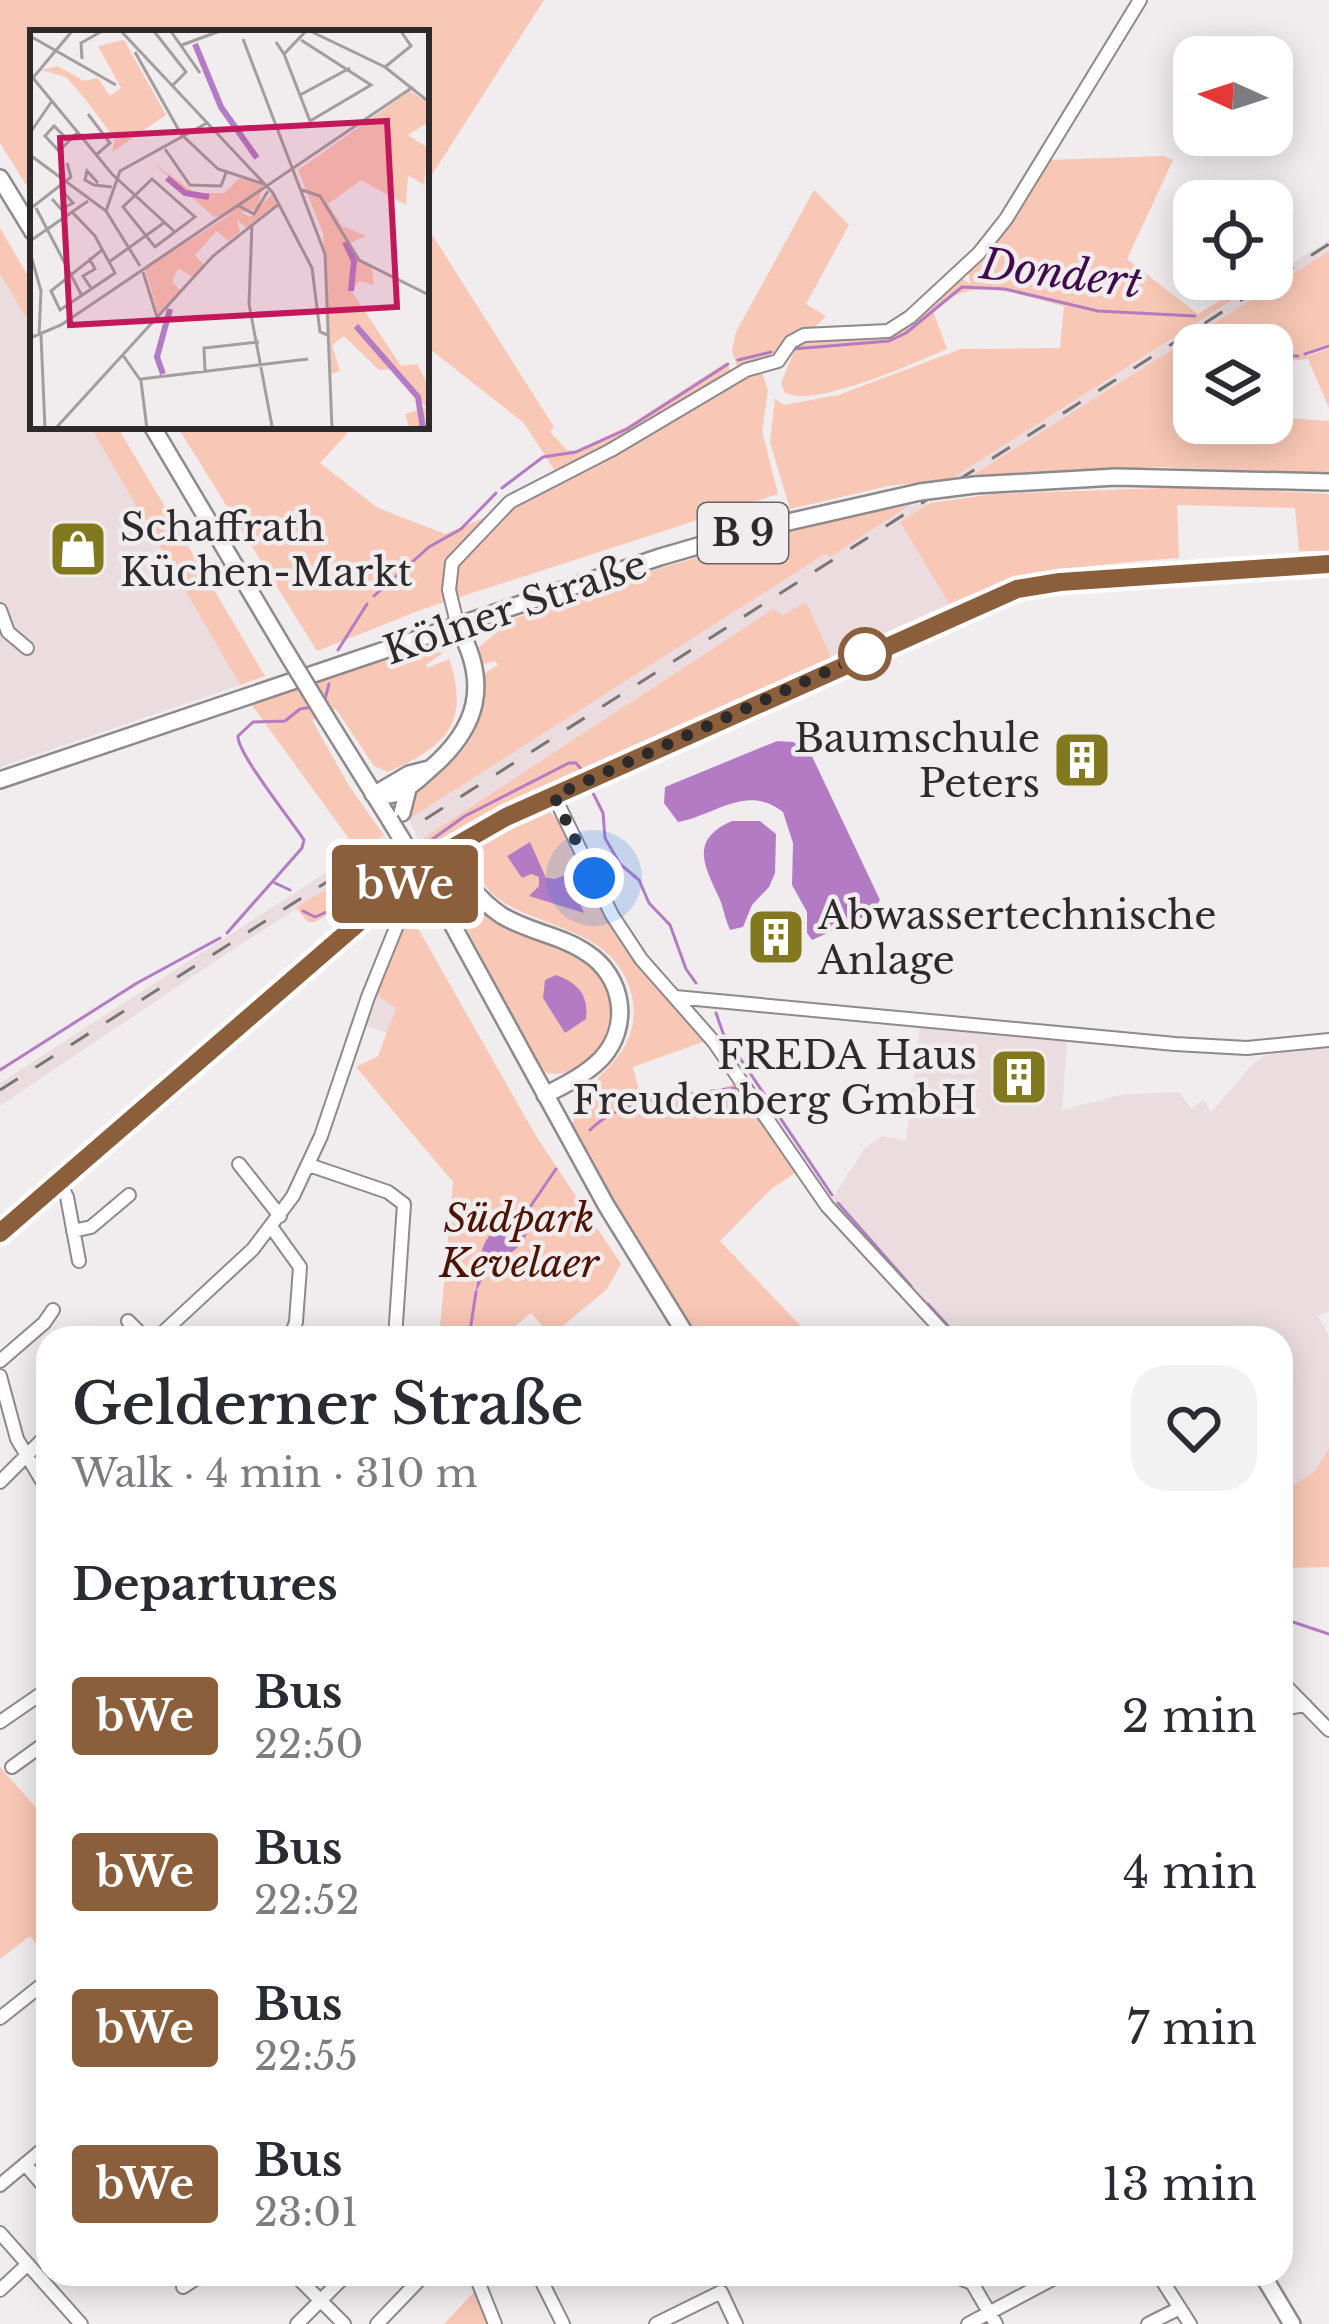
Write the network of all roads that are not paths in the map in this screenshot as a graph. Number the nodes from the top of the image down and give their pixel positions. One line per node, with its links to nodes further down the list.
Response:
1 (1140, 0): 8 (street)
2 (0, 178): 3 (main road)
3 (30, 227)
4 (154, 429): 13 (main road, bridge)
5 (1329, 482): 8 (main road, Kölner Straße / B 9, bridge)
6 (1329, 564): 14 (street)
7 (0, 610): 9 (street)
8 (458, 627): 10 (main road); 11 (main road, Kölner Straße / B 9)
9 (28, 648)
10 (432, 768): 12 (main road); 13 (main road)
11 (0, 780)
12 (408, 789): 13 (main road); 15 (main road)
13 (373, 794): 15 (main road)
14 (554, 796): 16 (street); 18 (street)
15 (396, 816): 20 (main road, bridge)
16 (445, 852): 17 (street); 20 (main road)
17 (400, 888): 22 (street); 23 (street)
18 (675, 998): 19 (street); 37 (street)
19 (1329, 1040)
20 (545, 1095): 36 (main road)
21 (239, 1164): 25 (street)
22 (309, 1165): 25 (street); 35 (street)
23 (59, 1182): 26 (street); 27 (street)
24 (129, 1196): 26 (street)
25 (276, 1222): 33 (street); 34 (street)
26 (73, 1232): 28 (street)
27 (0, 1233)
28 (79, 1261)
29 (53, 1310): 31 (street)
30 (128, 1321): 32 (street)
31 (42, 1326)
32 (133, 1326)
33 (169, 1326)
34 (294, 1326)
35 (396, 1326)
36 (681, 1326)
37 (938, 1326)
38 (36, 1331): 39 (street)
39 (0, 1361)
40 (0, 1376): 41 (street)
41 (3, 1407): 43 (street)
42 (36, 1445): 43 (street)
43 (25, 1456): 44 (street); 45 (street)
44 (36, 1473)
45 (0, 1482)
46 (1293, 1693): 48 (street)
47 (36, 1697): 50 (street)
48 (1305, 1705): 49 (street); 51 (street)
49 (1293, 1707)
50 (0, 1722)
51 (1329, 1730)
52 (36, 1750): 53 (street)
53 (12, 1767)
54 (36, 1990): 55 (street)
55 (0, 2018)
56 (36, 2155): 57 (street)
57 (25, 2164): 58 (street); 59 (street)
58 (36, 2177)
59 (0, 2185)
60 (0, 2233): 61 (street)
61 (28, 2264): 62 (street); 73 (street)
62 (36, 2273)
63 (47, 2286): 77 (street)
64 (306, 2286): 74 (street)
65 (336, 2286): 74 (street)
66 (413, 2286): 80 (street)
67 (480, 2286): 81 (street)
68 (544, 2286): 82 (street)
69 (974, 2286): 76 (street)
70 (1043, 2286): 76 (street)
71 (1166, 2286): 75 (street)
72 (1269, 2286): 88 (main road)
73 (0, 2290)
74 (322, 2302): 78 (street); 79 (street)
75 (1180, 2308): 86 (street); 87 (street)
76 (993, 2318): 85 (street)
77 (81, 2324)
78 (297, 2324)
79 (344, 2324)
80 (377, 2324)
81 (495, 2324)
82 (563, 2324)
83 (656, 2324): 84 (street)
84 (736, 2324)
85 (968, 2324)
86 (1148, 2324)
87 (1190, 2324)
88 (1292, 2324)

